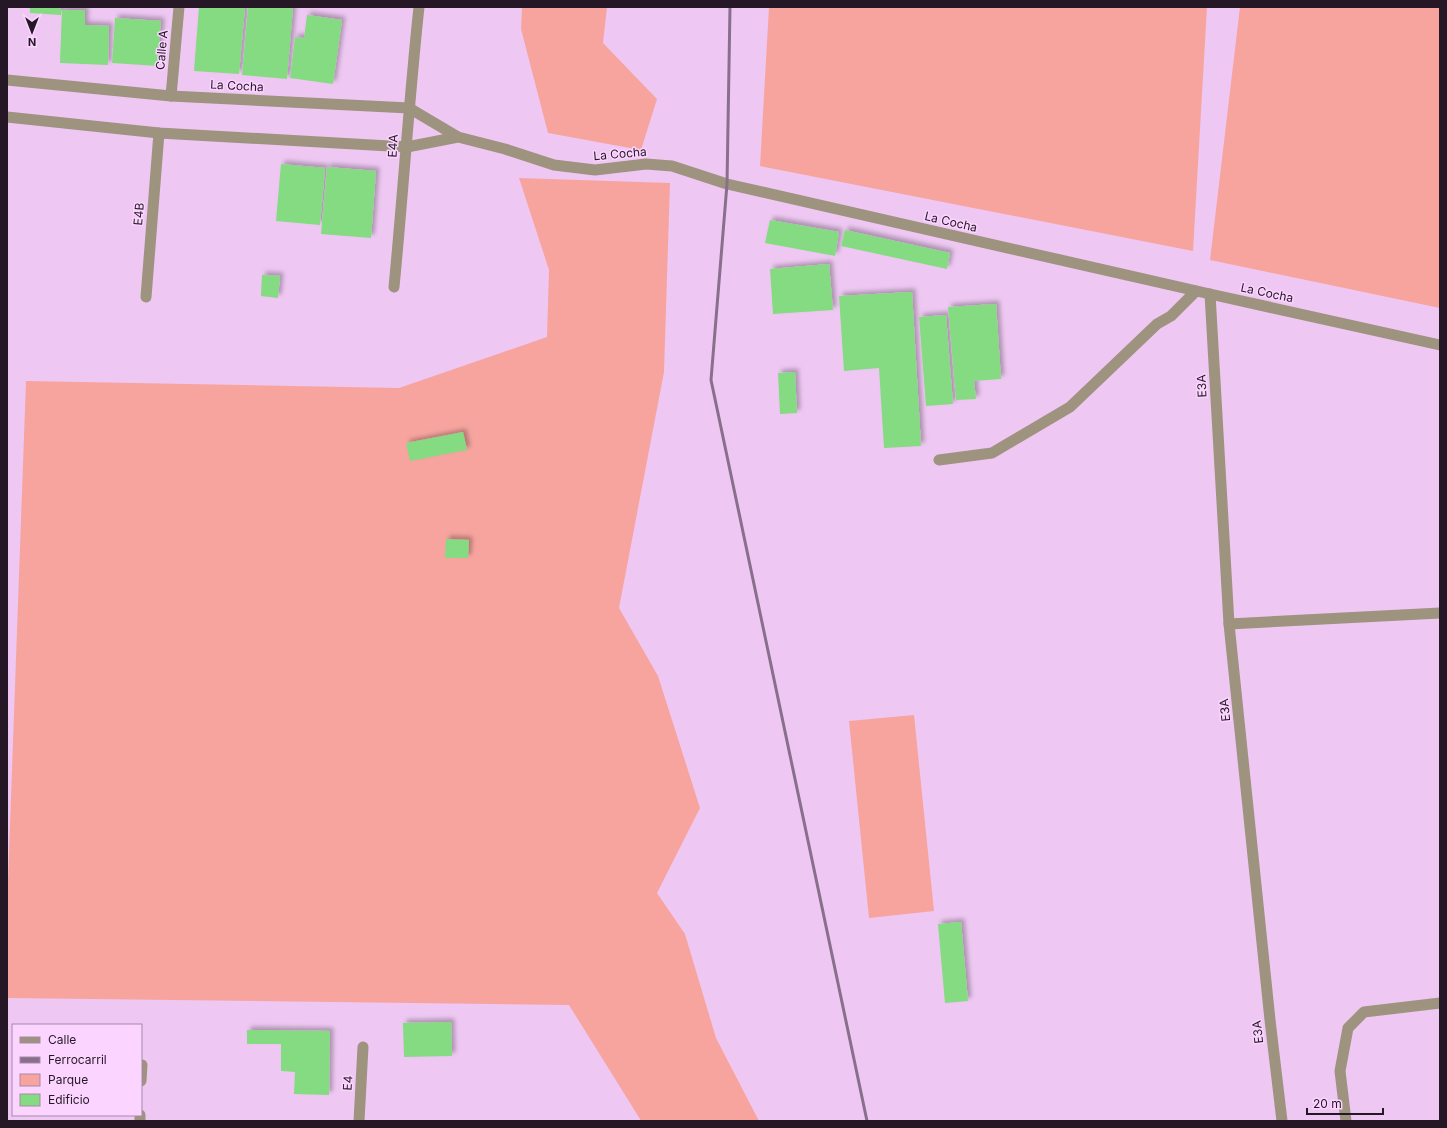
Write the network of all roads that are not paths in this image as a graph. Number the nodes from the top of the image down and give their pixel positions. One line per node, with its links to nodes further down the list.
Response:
1 (179, 7): 4 (street, Calle A)
2 (419, 7): 5 (street, E4A)
3 (7, 80): 4 (street, La Cocha)
4 (171, 96): 5 (street, La Cocha)
5 (409, 108): 8 (street, La Cocha); 9 (street, E4A)
6 (7, 117): 7 (street, La Cocha)
7 (159, 133): 9 (street, La Cocha); 13 (street, E4B)
8 (458, 137): 9 (street, La Cocha); 11 (street, La Cocha)
9 (407, 147): 10 (street, E4A)
10 (394, 287)
11 (1196, 291): 12 (street, La Cocha); 15 (street)
12 (1210, 294): 14 (street, La Cocha); 17 (street, E3A)
13 (146, 297)
14 (1440, 345)
15 (939, 460)
16 (1440, 613): 17 (street)
17 (1229, 624): 21 (street, E3A)
18 (1440, 1003): 22 (street)
19 (363, 1046): 20 (street, E4)
20 (359, 1121)
21 (1282, 1121)
22 (1346, 1121)

